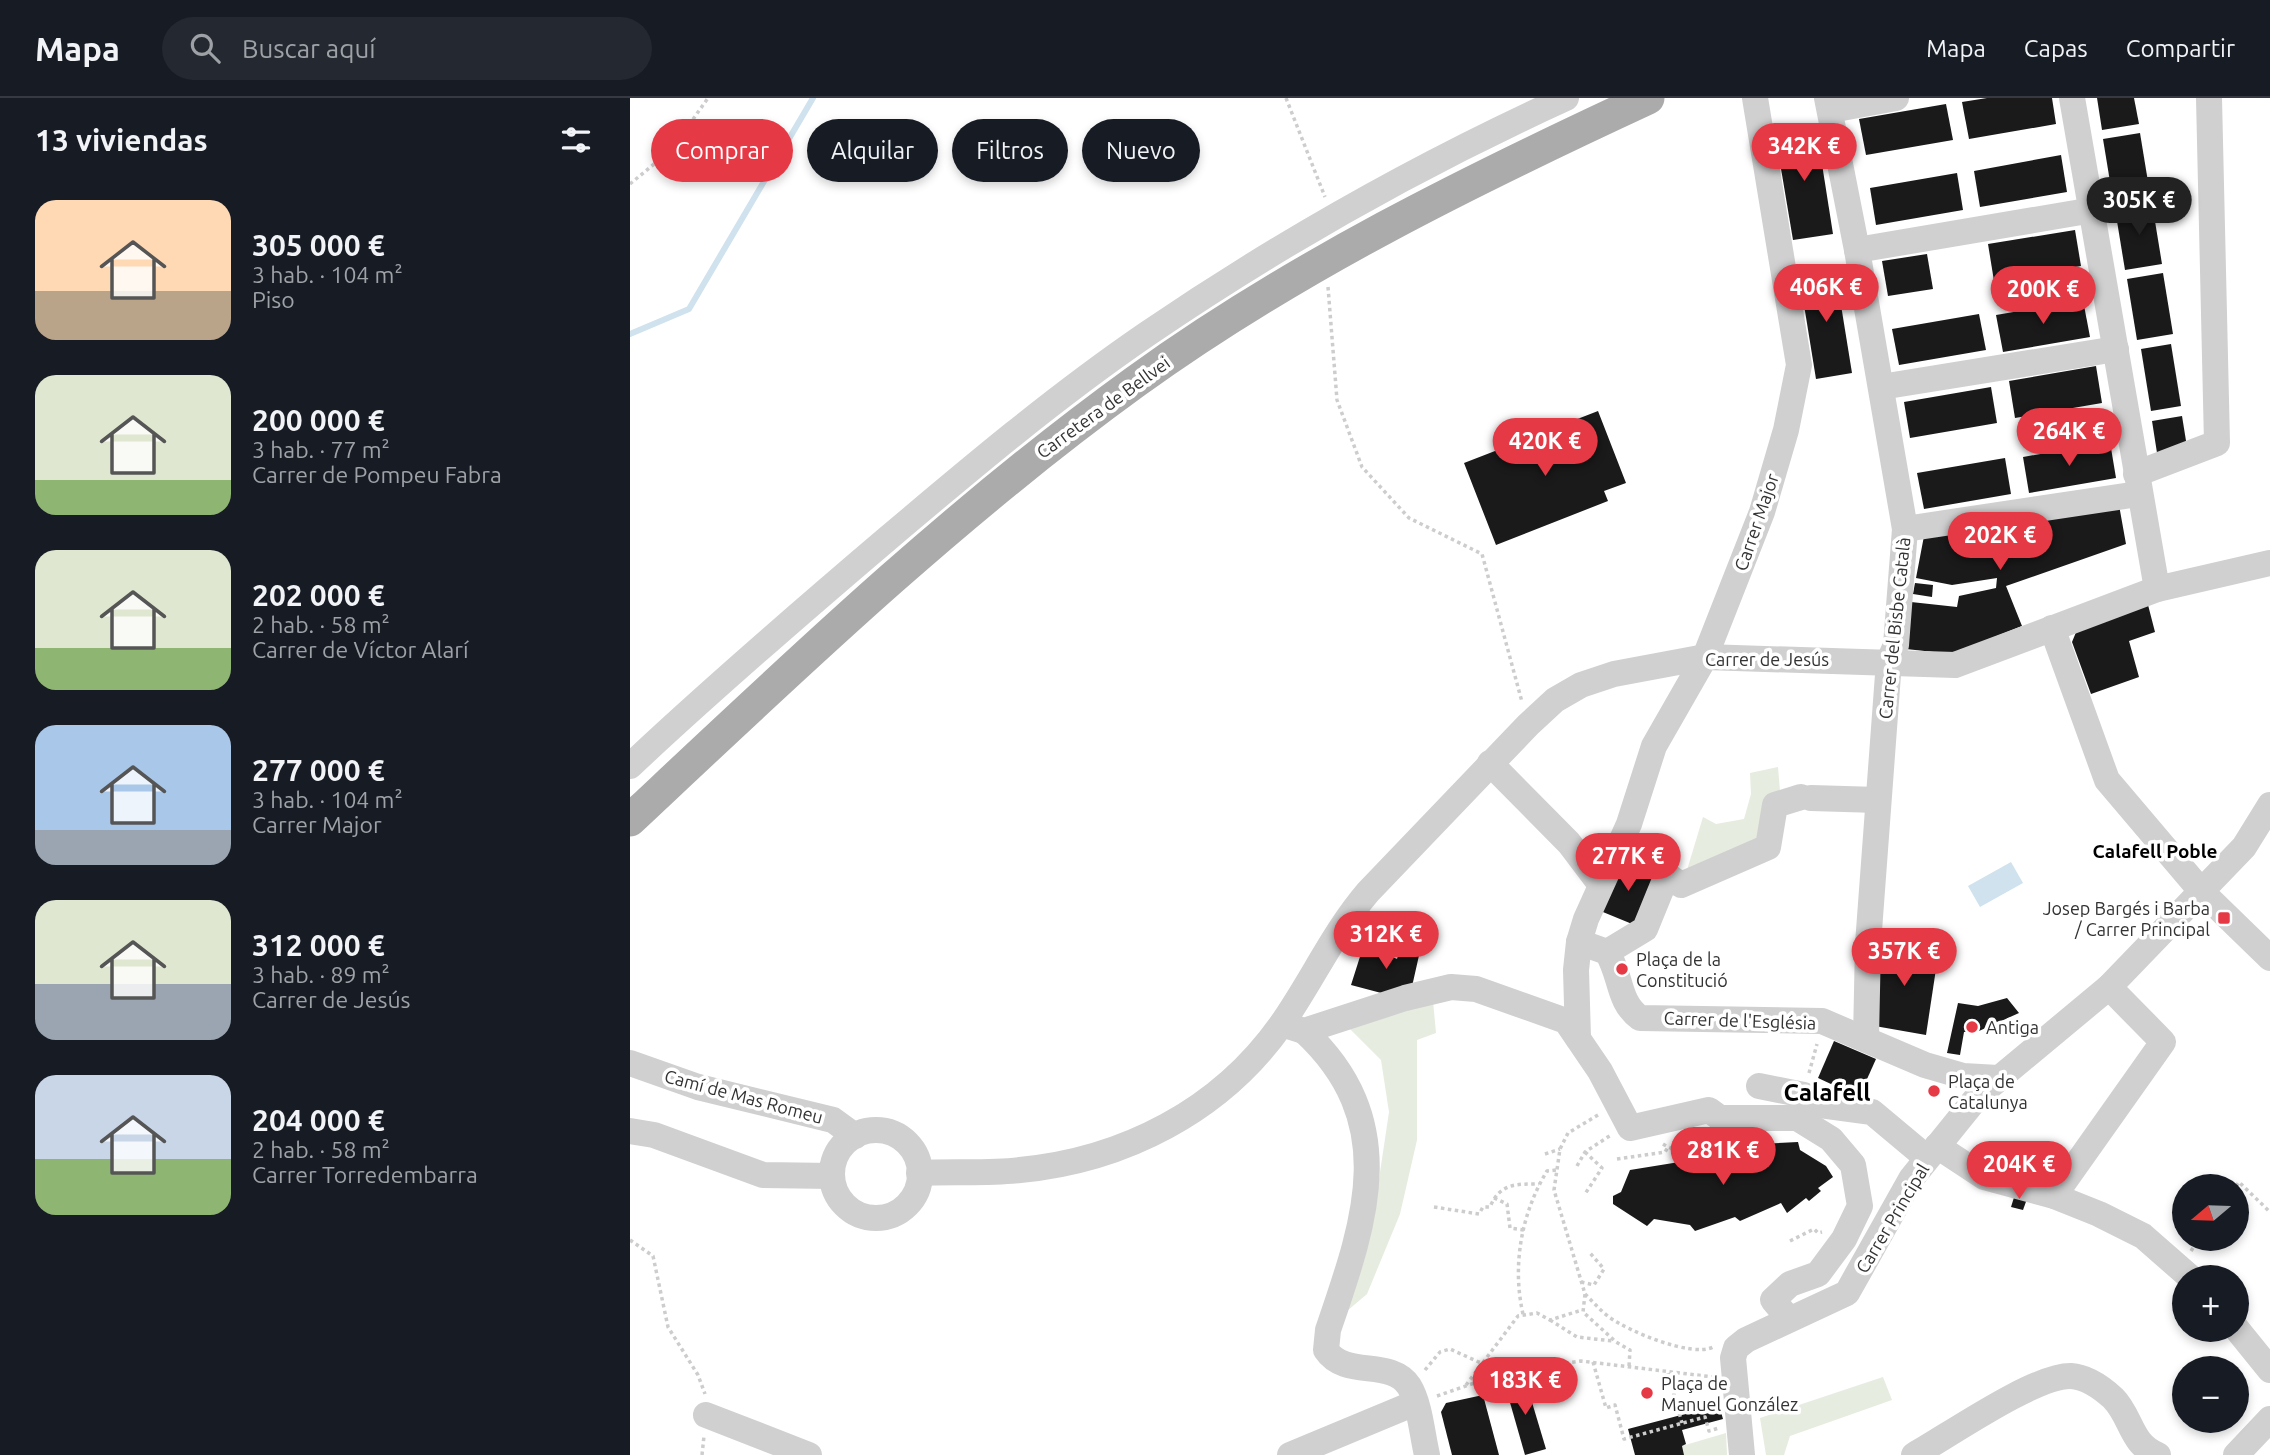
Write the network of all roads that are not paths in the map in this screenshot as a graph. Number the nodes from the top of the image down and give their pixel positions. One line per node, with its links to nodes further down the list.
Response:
1 (1566, 98): 20 (street)
2 (1648, 98): 23 (main road, Carretera de Bellvei)
3 (1755, 98): 17 (street, Carrer Major)
4 (1896, 98): 7 (street)
5 (2072, 98): 8 (street)
6 (2210, 98): 12 (street)
7 (1829, 104): 9 (street, Carrer del Bisbe Català)
8 (2093, 210): 9 (street); 10 (street)
9 (1857, 250): 11 (street, Carrer del Bisbe Català)
10 (2116, 349): 11 (street); 12 (street)
11 (1881, 387): 13 (street, Carrer del Bisbe Català)
12 (2137, 484): 13 (street); 15 (street)
13 (1905, 529): 18 (street, Carrer del Bisbe Català)
14 (2270, 563): 15 (street, Carrer de Jesús)
15 (2157, 589): 16 (street, Carrer de Jesús)
16 (2052, 628): 18 (street, Carrer de Jesús); 26 (street)
17 (1705, 657): 18 (street, Carrer de Jesús); 19 (street, Carrer de Jesús); 25 (street, Carrer Major)
18 (1889, 661): 21 (street, Carrer del Bisbe Català)
19 (1490, 763): 25 (street); 31 (street, Carrer de Jesús)
20 (630, 766)
21 (1878, 800): 28 (street); 33 (street, Carrer del Bisbe Català)
22 (2270, 805): 24 (street, Carrer Principal)
23 (630, 820)
24 (2257, 845): 26 (street, Carrer Principal)
25 (1600, 884): 27 (street, Carrer Major)
26 (2202, 892): 29 (street); 30 (street, Carrer Principal)
27 (1582, 930): 28 (street); 32 (street)
28 (1618, 945): 33 (street, Carrer de l'Església)
29 (2270, 958)
30 (2109, 987): 35 (street, Carrer Principal); 43 (street)
31 (1293, 1028): 32 (street); 41 (street, Carrer de Jesús); 48 (street)
32 (1578, 1038): 37 (street)
33 (1866, 1038): 35 (street, Carrer de l'Església)
34 (630, 1063): 39 (street, Camí de Mas Romeu)
35 (2009, 1071): 40 (street, Carrer Principal)
36 (1759, 1086): 37 (street)
37 (1800, 1107): 40 (street); 45 (street)
38 (630, 1131): 42 (street)
39 (855, 1136): 41 (street); 42 (street)
40 (1932, 1152): 43 (street); 45 (street, Carrer Principal)
41 (919, 1173): 42 (street)
42 (832, 1176)
43 (2054, 1196): 44 (street)
44 (2176, 1265)
45 (1789, 1319): 55 (street, Carrer Principal)
46 (2247, 1342): 47 (street)
47 (2270, 1370)
48 (1415, 1404): 53 (street); 54 (street)
49 (706, 1415): 52 (street)
50 (2270, 1419): 57 (street)
51 (2148, 1453): 56 (street)
52 (809, 1455)
53 (1290, 1455)
54 (1427, 1455)
55 (1742, 1455)
56 (1914, 1455)
57 (2236, 1455)

